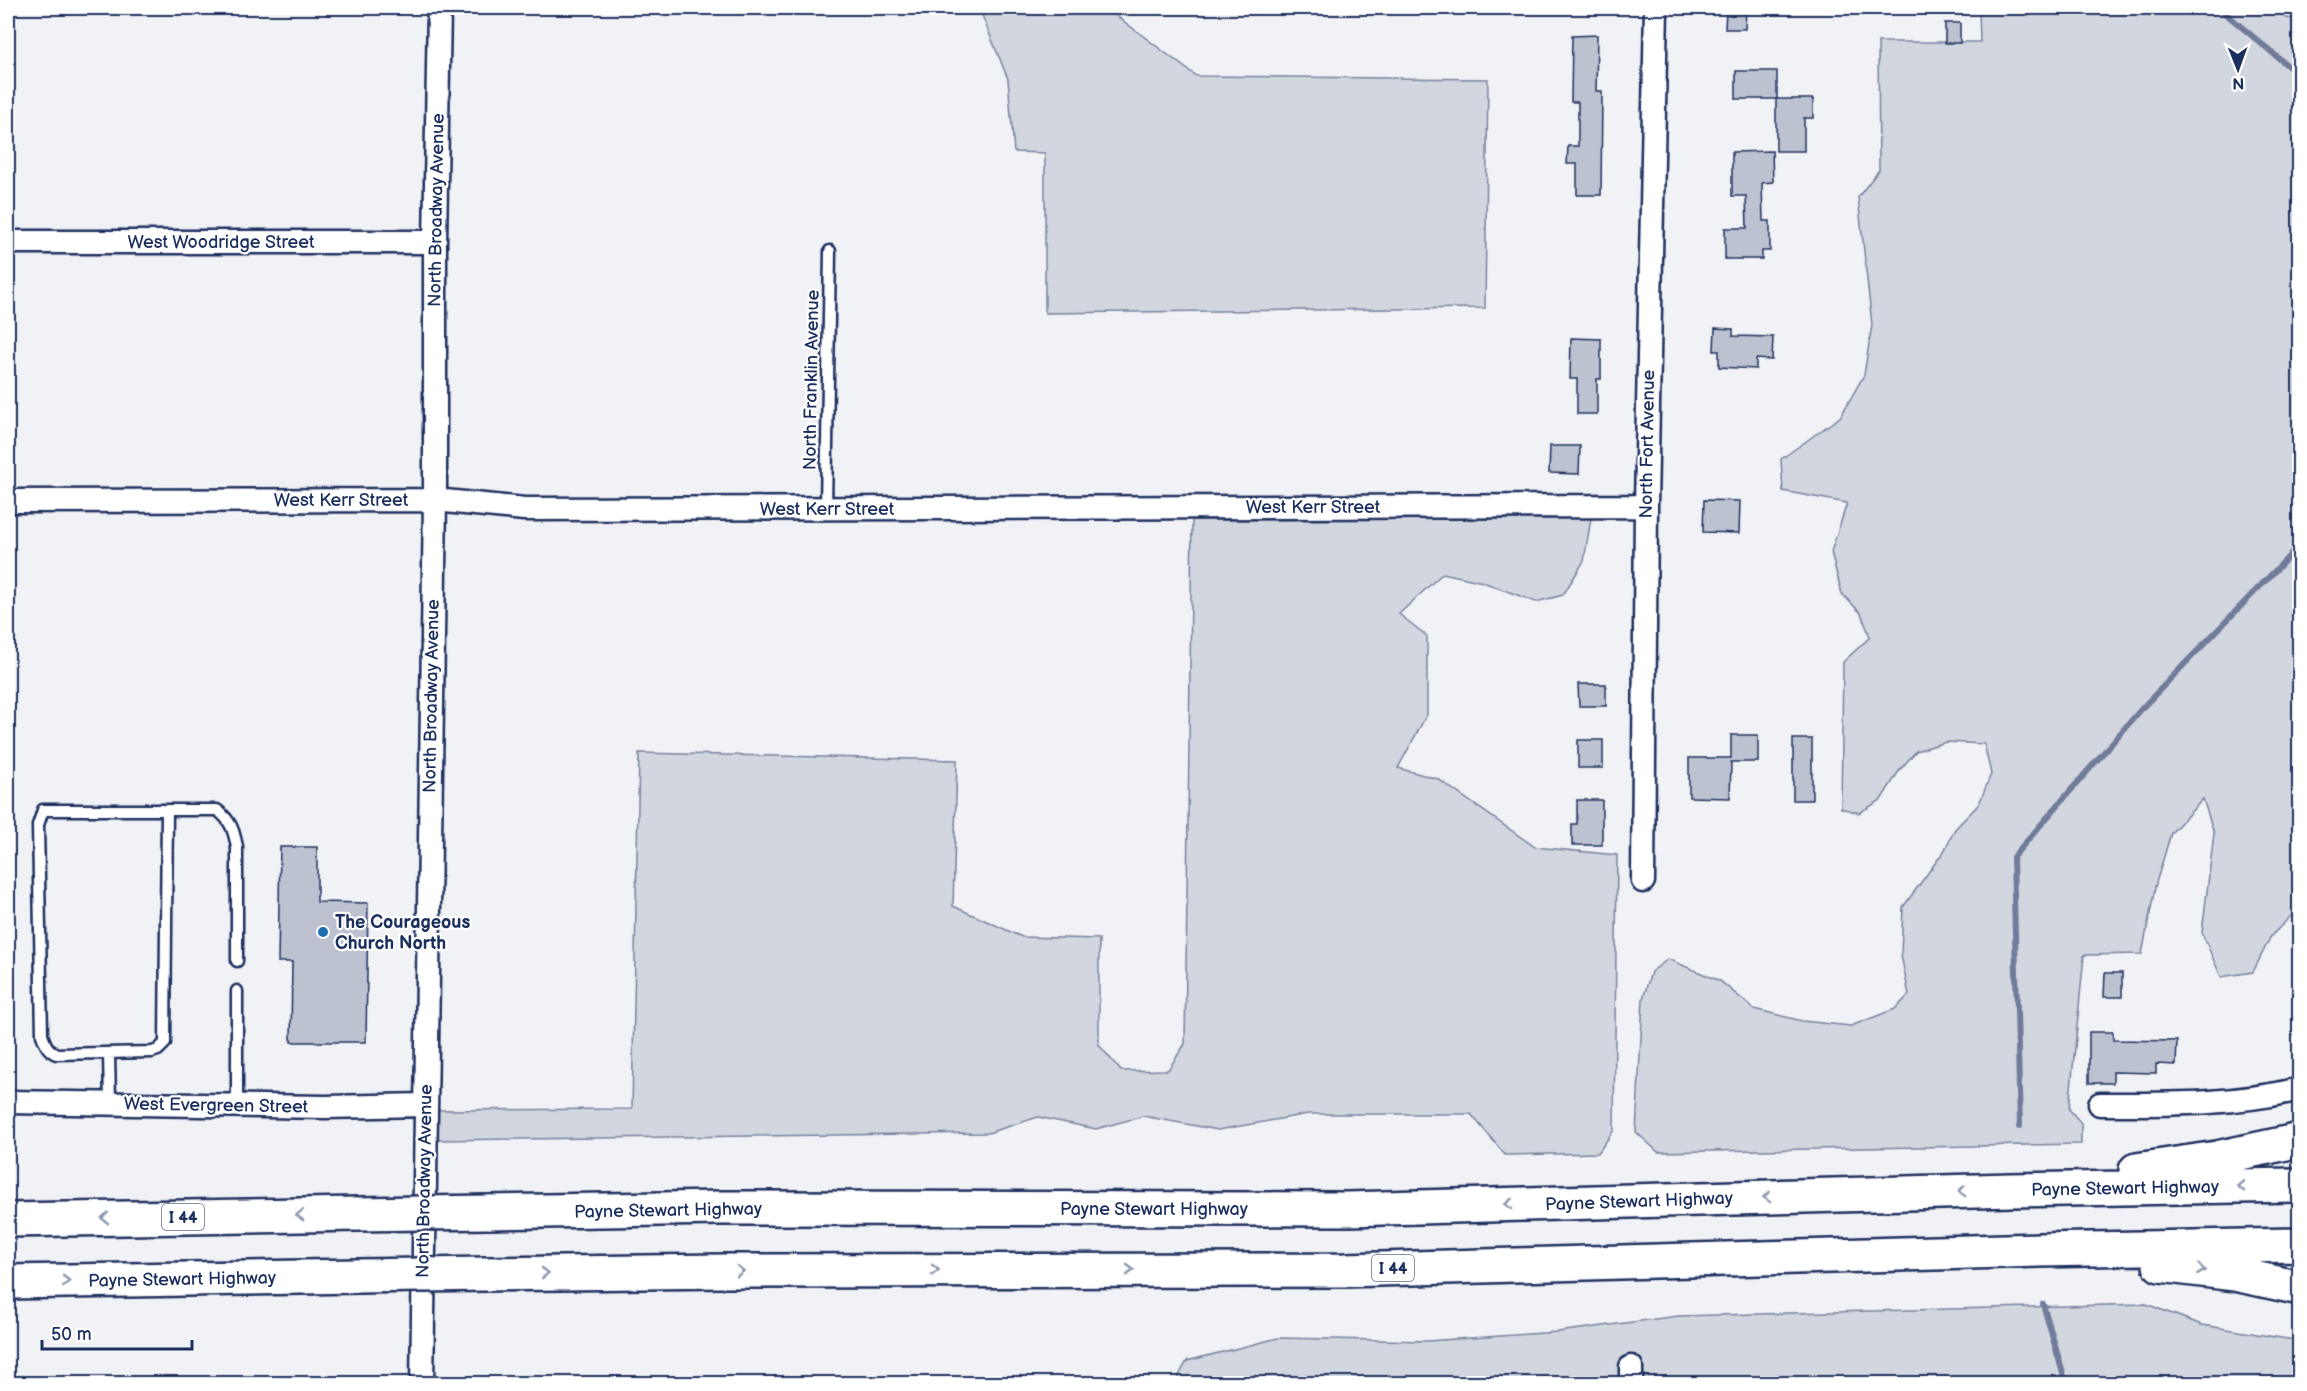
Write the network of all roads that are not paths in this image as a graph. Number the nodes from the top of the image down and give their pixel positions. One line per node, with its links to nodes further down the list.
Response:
1 (439, 8): 4 (street, North Broadway Avenue)
2 (1656, 8): 8 (street, North Fort Avenue)
3 (8, 242): 4 (street, West Woodridge Street)
4 (435, 242): 6 (street, North Broadway Avenue)
5 (830, 251): 9 (lane, North Franklin Avenue)
6 (435, 500): 7 (street, West Kerr Street); 9 (street, West Kerr Street); 19 (street, North Broadway Avenue)
7 (8, 501)
8 (1646, 506): 9 (street, West Kerr Street); 11 (street, North Fort Avenue)
9 (826, 509)
10 (167, 810): 12 (lane); 14 (lane); 14 (lane)
11 (1643, 881)
12 (237, 961)
13 (237, 991): 20 (lane)
14 (109, 1053): 17 (lane)
15 (2300, 1089): 18 (street)
16 (8, 1102): 17 (street, West Evergreen Street)
17 (110, 1104): 20 (street, West Evergreen Street)
18 (2100, 1104)
19 (425, 1105): 20 (street, West Evergreen Street); 29 (street, North Broadway Avenue)
20 (237, 1106)
21 (2300, 1140): 23 (highway)
22 (2300, 1185): 23 (highway, Payne Stewart Highway / I 44, one-way to 23)
23 (2011, 1190): 24 (highway, Payne Stewart Highway / I 44, one-way to 24, bridge)
24 (8, 1220)
25 (2300, 1245): 26 (highway, Payne Stewart Highway / I 44)
26 (2039, 1250): 27 (highway, Payne Stewart Highway / I 44, one-way to 26, bridge); 28 (highway, one-way to 28)
27 (8, 1282)
28 (2300, 1288)
29 (422, 1383)

